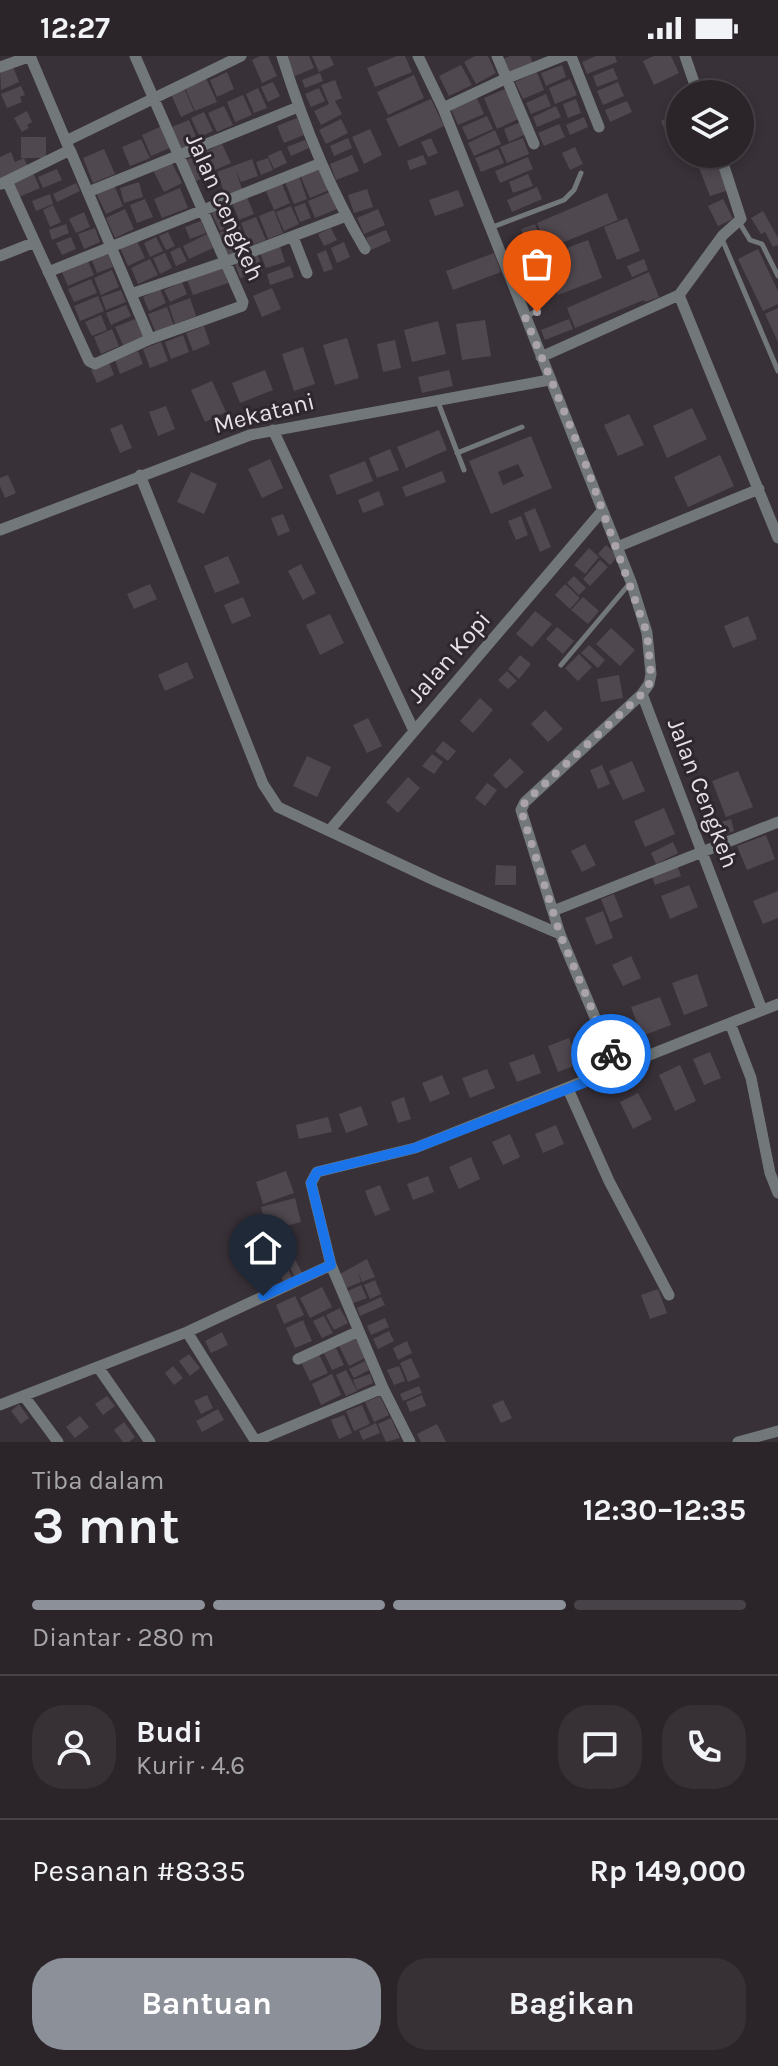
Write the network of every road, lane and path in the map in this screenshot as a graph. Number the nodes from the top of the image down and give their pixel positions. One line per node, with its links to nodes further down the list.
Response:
1 (31, 56): 10 (street); 18 (street)
2 (135, 56): 13 (street, Jalan Cengkeh)
3 (241, 56): 13 (street)
4 (282, 56): 14 (street)
5 (418, 56): 15 (street, Jalan Cengkeh)
6 (497, 56): 11 (street)
7 (563, 56): 11 (street)
8 (571, 56): 16 (street)
9 (685, 56): 12 (street)
10 (0, 67)
11 (505, 79): 15 (street); 17 (street)
12 (693, 80)
13 (154, 98): 18 (street); 19 (street, Jalan Cengkeh)
14 (298, 107): 19 (street); 20 (street)
15 (443, 108): 28 (street, Jalan Cengkeh)
16 (599, 127)
17 (534, 144)
18 (68, 146): 23 (street); 24 (street)
19 (179, 156): 24 (street); 25 (street, Jalan Cengkeh)
20 (321, 163): 25 (street); 26 (street)
21 (725, 168): 27 (street)
22 (581, 173): 28 (lane)
23 (4, 183): 31 (street)
24 (88, 192): 32 (street)
25 (203, 210): 32 (street); 35 (street, Jalan Cengkeh)
26 (346, 216): 29 (street); 33 (street)
27 (739, 221): 30 (street); 38 (lane)
28 (490, 228): 42 (street, Jalan Cengkeh)
29 (293, 237): 35 (street); 37 (street)
30 (722, 238): 40 (street); 43 (lane)
31 (35, 242): 34 (street); 36 (street)
32 (111, 247): 36 (street); 39 (street)
33 (365, 249)
34 (0, 256)
35 (225, 262): 39 (street); 41 (street, Jalan Cengkeh)
36 (48, 272): 41 (street, Jalan Cengkeh)
37 (307, 273)
38 (778, 276)
39 (131, 294): 41 (street)
40 (679, 295): 42 (street); 51 (street)
41 (150, 339)
42 (541, 357): 44 (street, Jalan Cengkeh)
43 (778, 371)
44 (549, 380): 45 (street, Mekatani); 52 (street, Jalan Cengkeh)
45 (438, 401): 47 (street, Mekatani); 48 (lane)
46 (522, 427): 48 (lane)
47 (273, 430): 50 (street, Mekatani); 59 (street)
48 (457, 453): 49 (lane)
49 (464, 470)
50 (140, 475): 53 (street, Mekatani); 61 (street)
51 (759, 489): 54 (street); 55 (street)
52 (602, 511): 55 (street, Jalan Cengkeh); 59 (street, Jalan Kopi)
53 (0, 530)
54 (778, 538)
55 (617, 547): 56 (street, Jalan Cengkeh)
56 (631, 582): 57 (lane); 58 (street, Jalan Cengkeh)
57 (561, 665)
58 (642, 694): 62 (street, Jalan Cengkeh); 63 (street)
59 (414, 731): 61 (street, Jalan Kopi)
60 (778, 822): 62 (street)
61 (329, 831): 64 (street)
62 (702, 852): 63 (street); 66 (street, Jalan Cengkeh)
63 (553, 911): 64 (street)
64 (560, 934): 68 (street)
65 (778, 1004): 66 (street)
66 (762, 1010): 67 (street)
67 (730, 1023): 68 (street); 70 (street)
68 (617, 1070): 69 (street)
69 (568, 1089): 71 (street); 72 (street)
70 (778, 1193)
71 (331, 1265): 73 (street); 74 (street)
72 (669, 1295)
73 (359, 1331): 75 (street); 77 (street)
74 (187, 1332): 76 (street); 83 (street)
75 (298, 1359)
76 (98, 1367): 78 (street); 82 (street)
77 (383, 1388): 83 (street); 84 (street)
78 (24, 1396): 79 (street); 81 (street)
79 (0, 1405)
80 (778, 1431): 85 (street)
81 (58, 1442)
82 (150, 1442)
83 (256, 1442)
84 (410, 1442)
85 (738, 1442)

